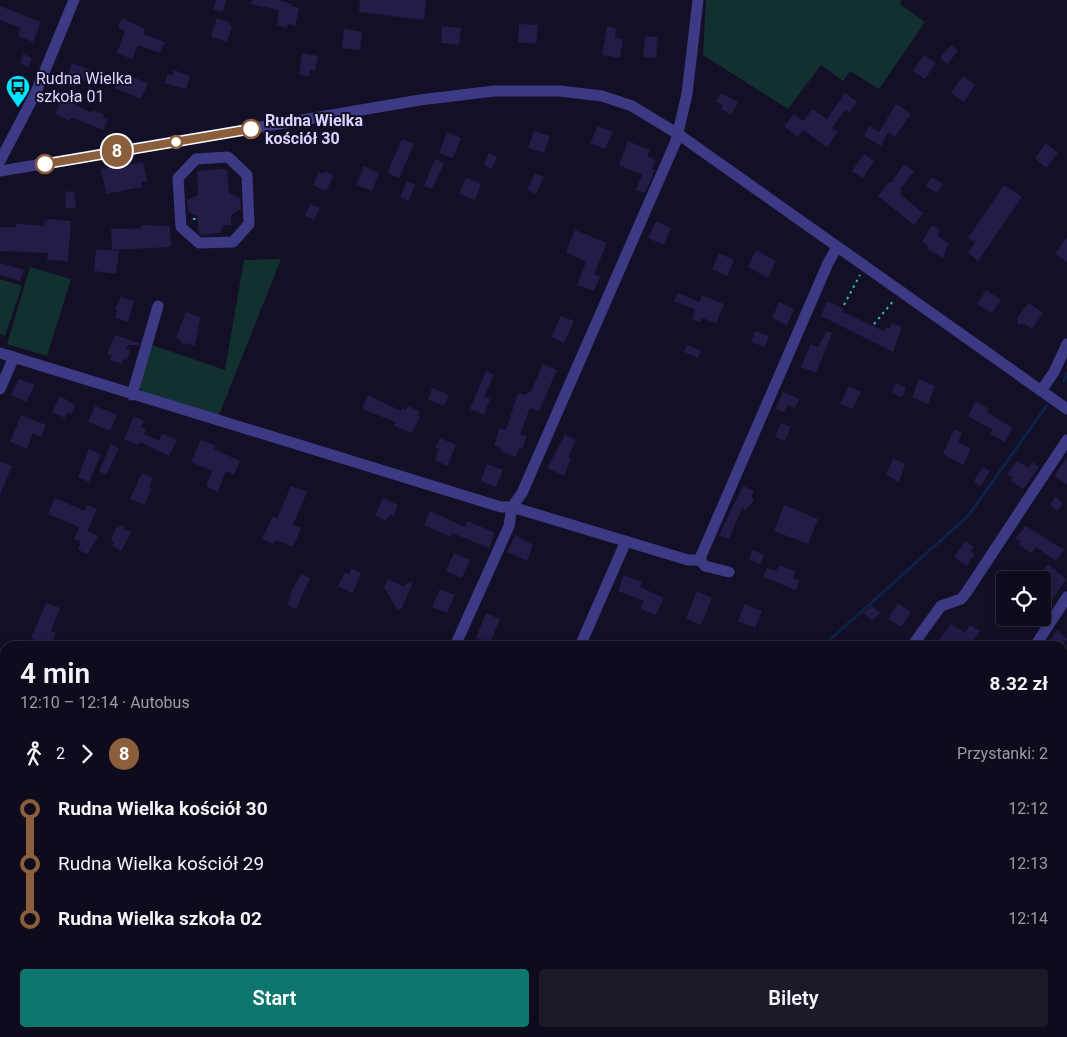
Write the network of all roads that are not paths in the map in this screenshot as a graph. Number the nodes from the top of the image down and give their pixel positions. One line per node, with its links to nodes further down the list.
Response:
1 (74, 0): 6 (street)
2 (698, 0): 3 (street)
3 (678, 134): 4 (street); 8 (street); 18 (street)
4 (210, 136): 5 (street); 7 (street)
5 (212, 158): 5 (street)
6 (0, 161)
7 (0, 170)
8 (837, 247): 14 (street); 20 (street)
9 (158, 306): 15 (street)
10 (1067, 344): 14 (street)
11 (0, 353): 12 (street)
12 (14, 357): 13 (street); 15 (street)
13 (0, 389)
14 (1041, 391): 16 (street)
15 (132, 395): 18 (street)
16 (1067, 409)
17 (1067, 440): 25 (street)
18 (512, 507): 19 (street); 23 (street)
19 (626, 542): 20 (street); 24 (street)
20 (700, 560): 21 (street)
21 (729, 572)
22 (1067, 597): 26 (street)
23 (457, 641)
24 (582, 641)
25 (916, 641)
26 (1038, 641)

